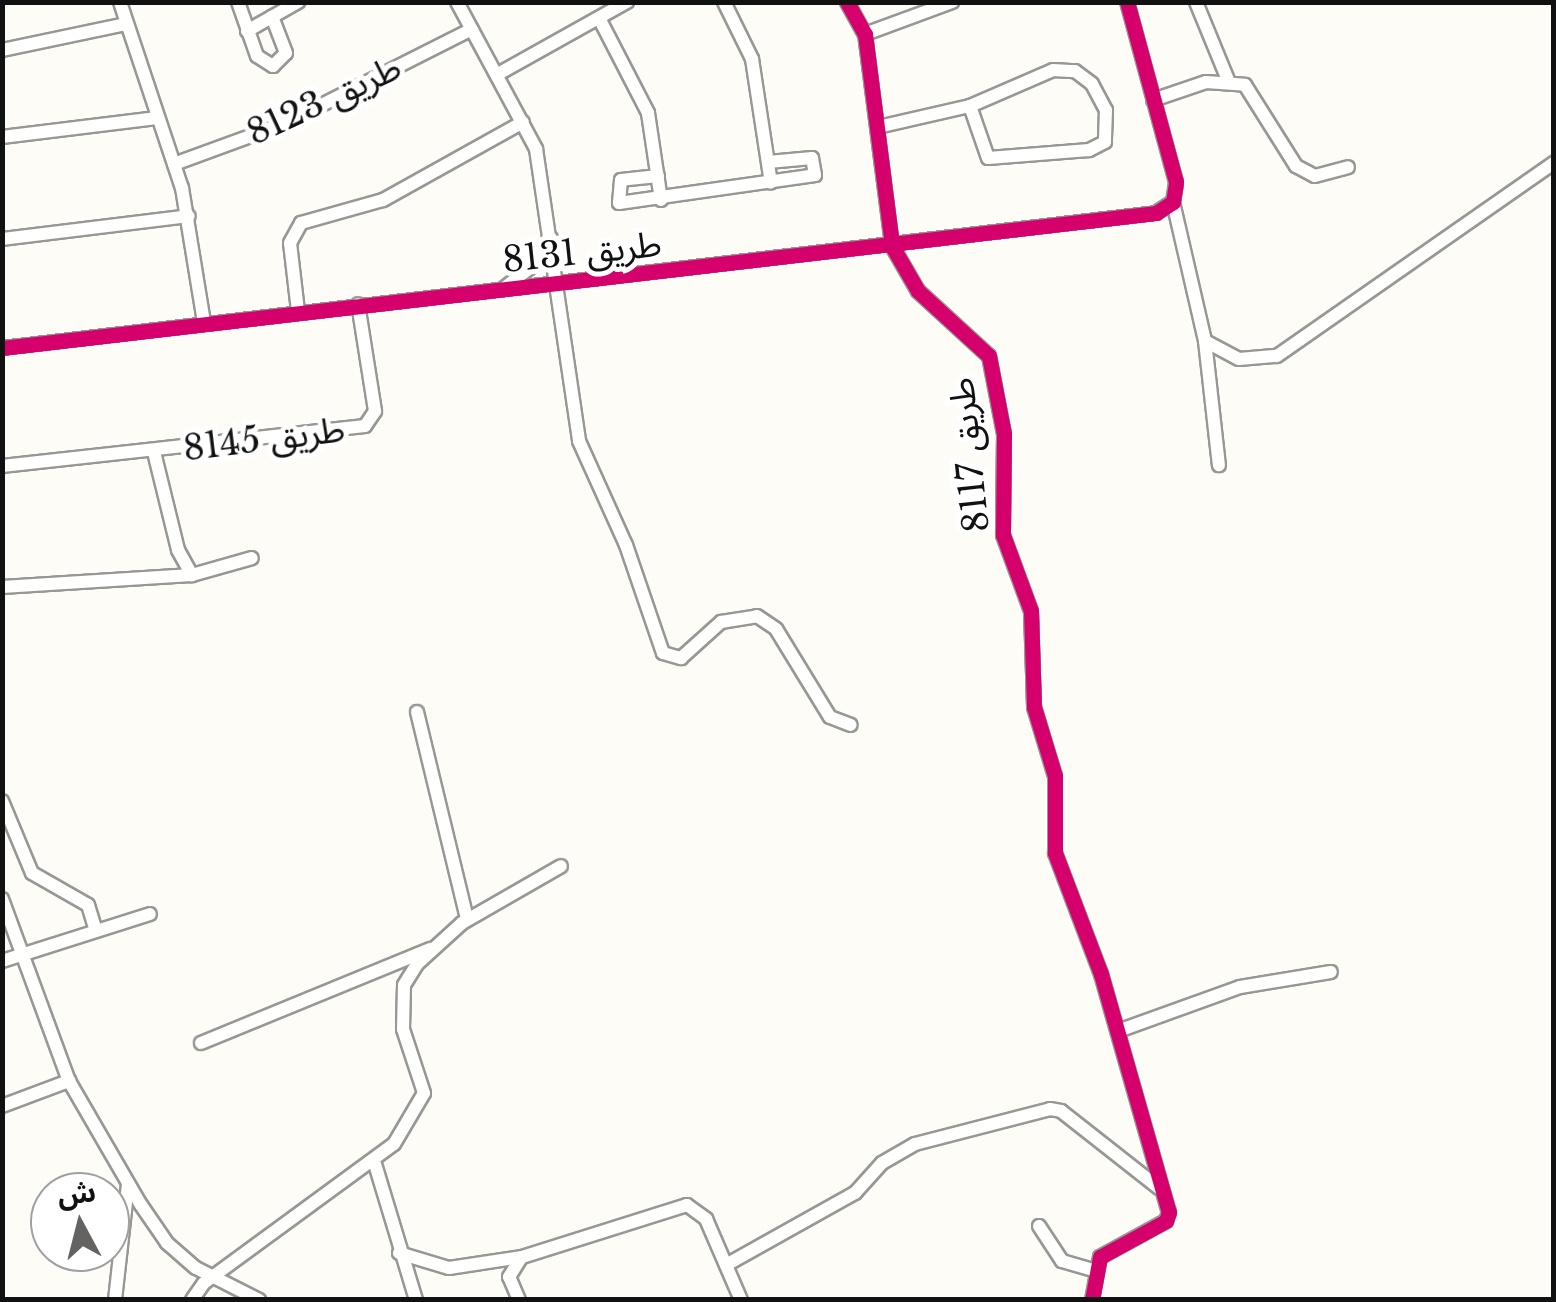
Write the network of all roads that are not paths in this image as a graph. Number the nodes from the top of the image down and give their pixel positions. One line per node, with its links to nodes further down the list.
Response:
1 (120, 2): 13 (street)
2 (238, 2): 15 (street)
3 (298, 2): 11 (street)
4 (457, 2): 14 (street)
5 (627, 2): 12 (street)
6 (724, 2): 26 (street)
7 (847, 2): 16 (street, طريق 8117)
8 (952, 2): 16 (street)
9 (1127, 2): 20 (street)
10 (1196, 2): 19 (street)
11 (272, 17): 15 (street); 15 (street)
12 (599, 18): 18 (street); 30 (street)
13 (125, 24): 17 (street); 22 (street)
14 (472, 29): 18 (street); 28 (street, طريق 8123)
15 (248, 31)
16 (865, 34): 24 (street, طريق 8117)
17 (2, 50)
18 (498, 74): 23 (street)
19 (1228, 80): 20 (street); 29 (street)
20 (1153, 100): 33 (street)
21 (970, 106): 21 (street); 24 (street)
22 (158, 118): 25 (street); 28 (street)
23 (523, 122): 35 (street); 41 (street)
24 (878, 128): 37 (street, طريق 8117)
25 (2, 137)
26 (768, 162): 31 (street); 31 (street)
27 (1554, 163): 43 (street)
28 (174, 164): 34 (street)
29 (1348, 167)
30 (658, 176): 32 (street); 32 (street)
31 (771, 182): 32 (street)
32 (662, 200)
33 (1170, 206): 37 (street, طريق 8131); 43 (street)
34 (189, 216): 36 (street); 42 (street)
35 (551, 238): 38 (street); 39 (street)
36 (2, 239)
37 (892, 246): 38 (street, طريق 8131); 63 (street, طريق 8117)
38 (560, 286): 39 (street, طريق 8131); 52 (street)
39 (501, 291): 40 (street, طريق 8131)
40 (358, 304): 41 (street, طريق 8131); 45 (street, طريق 8145)
41 (298, 311): 42 (street, طريق 8131)
42 (204, 323): 44 (street, طريق 8131)
43 (1205, 341): 46 (street)
44 (2, 348)
45 (154, 452): 47 (street, طريق 8145); 49 (street, طريق 8145)
46 (1218, 465)
47 (2, 466)
48 (252, 558): 49 (street)
49 (192, 575): 50 (street)
50 (2, 587)
51 (417, 712): 57 (street)
52 (851, 725)
53 (2, 801): 58 (street)
54 (561, 866): 57 (street)
55 (2, 899): 60 (street)
56 (150, 914): 58 (street)
57 (467, 919): 59 (street)
58 (96, 931): 60 (street)
59 (432, 948): 64 (street); 67 (street)
60 (22, 956): 61 (street); 65 (street)
61 (2, 961)
62 (1331, 972): 63 (street)
63 (1118, 1032): 70 (street, طريق 8117)
64 (200, 1043)
65 (69, 1081): 66 (street); 68 (street)
66 (2, 1106)
67 (376, 1164): 72 (street); 77 (street)
68 (122, 1172)
69 (130, 1185): 77 (street)
70 (1161, 1189): 74 (street); 75 (street, طريق 8117)
71 (1039, 1226): 75 (street)
72 (399, 1253): 73 (street); 81 (street)
73 (522, 1257): 74 (street); 82 (street)
74 (726, 1265): 83 (street)
75 (1096, 1270): 84 (street)
76 (118, 1272): 78 (street)
77 (216, 1274): 79 (street); 80 (street)
78 (115, 1300)
79 (192, 1300)
80 (260, 1300)
81 (416, 1300)
82 (519, 1300)
83 (740, 1300)
84 (1092, 1300)

